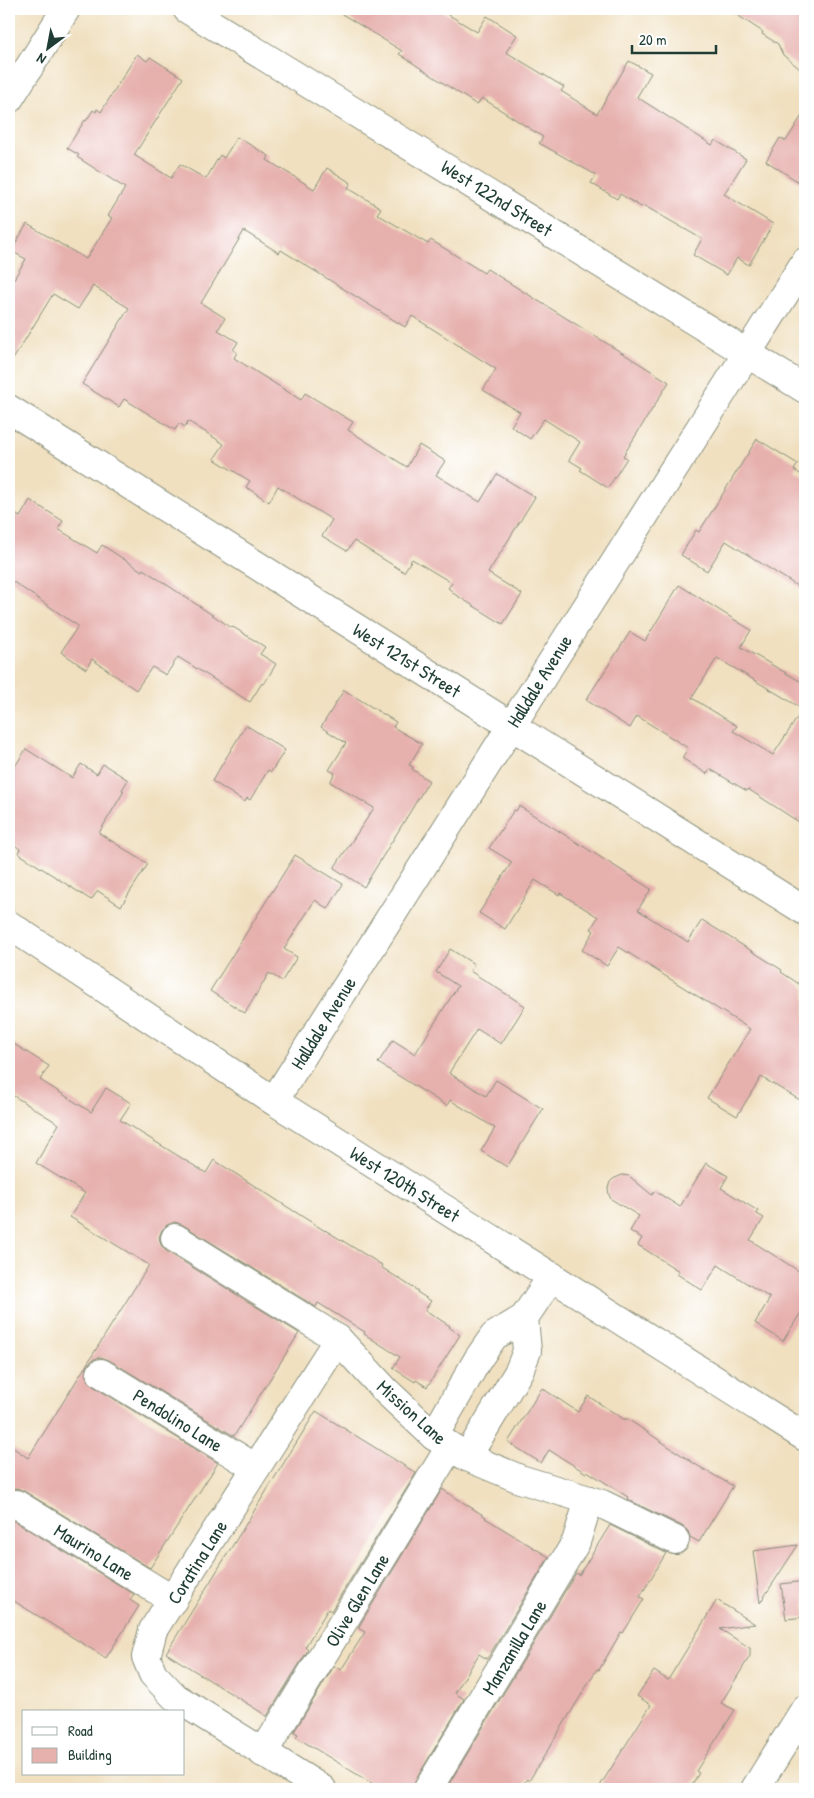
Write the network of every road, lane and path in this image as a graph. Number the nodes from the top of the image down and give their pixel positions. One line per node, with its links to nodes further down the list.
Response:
1 (66, 9): 3 (street)
2 (187, 9): 5 (street, West 122nd Street)
3 (9, 99)
4 (805, 262): 5 (street, Halldale Avenue)
5 (748, 353): 6 (street, West 122nd Street); 8 (street, Halldale Avenue)
6 (805, 389)
7 (9, 409): 8 (street, West 121st Street)
8 (511, 726): 9 (street, West 121st Street); 11 (street, Halldale Avenue)
9 (805, 911)
10 (10, 930): 11 (street, West 120th Street)
11 (274, 1101): 13 (street, West 120th Street)
12 (175, 1238): 15 (street, Mission Lane)
13 (552, 1276): 14 (street, Olive Glen Lane); 17 (street, West 120th Street)
14 (524, 1318): 18 (street, Olive Glen Lane); 18 (street, Olive Glen Lane)
15 (338, 1339): 18 (street, Mission Lane); 19 (street, Coratina Lane)
16 (101, 1372): 19 (street, Pendolino Lane)
17 (805, 1436)
18 (450, 1446): 20 (street, Mission Lane); 25 (street, Olive Glen Lane)
19 (256, 1468): 23 (street, Coratina Lane)
20 (589, 1500): 22 (street, Mission Lane); 27 (street, Manzanilla Lane)
21 (16, 1504): 23 (street, Maurino Lane)
22 (675, 1540)
23 (173, 1600): 25 (street, Coratina Lane)
24 (805, 1710): 28 (street)
25 (264, 1753): 26 (street)
26 (322, 1789)
27 (428, 1789)
28 (755, 1789)

